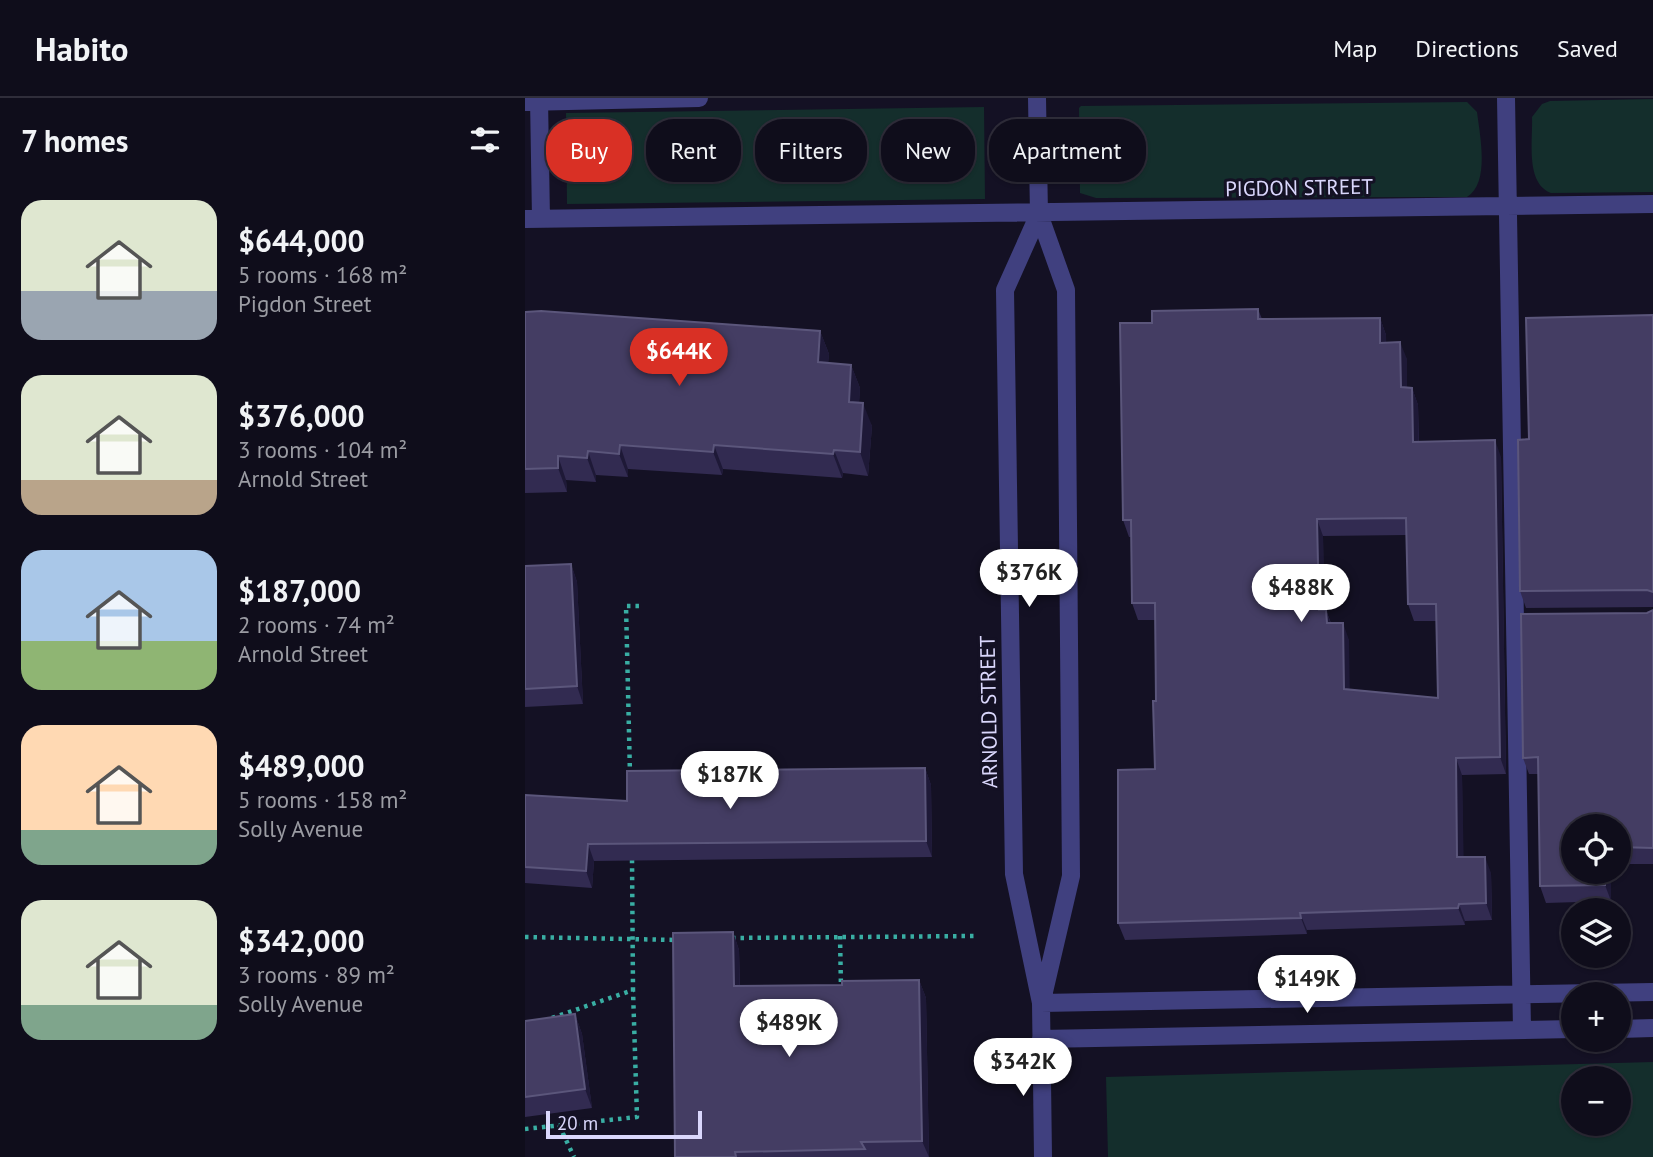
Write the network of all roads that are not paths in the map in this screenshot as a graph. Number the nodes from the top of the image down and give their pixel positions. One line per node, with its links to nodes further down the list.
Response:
1 (699, 98): 4 (street)
2 (1037, 98): 7 (street, ARNOLD STREET)
3 (1506, 98): 6 (street)
4 (534, 100): 8 (street)
5 (1653, 204): 6 (street, PIGDON STREET)
6 (1509, 207): 7 (street, PIGDON STREET); 10 (street)
7 (1039, 214): 8 (street, PIGDON STREET); 11 (street, ARNOLD STREET); 11 (street, ARNOLD STREET)
8 (533, 219)
9 (1653, 992): 10 (street)
10 (1520, 995): 11 (street); 15 (street)
11 (1041, 1003): 16 (street, ARNOLD STREET)
12 (1631, 1028): 13 (street)
13 (1653, 1028)
14 (1561, 1029): 15 (street)
15 (1522, 1030): 16 (street)
16 (1041, 1039): 17 (street, ARNOLD STREET)
17 (1042, 1157)

